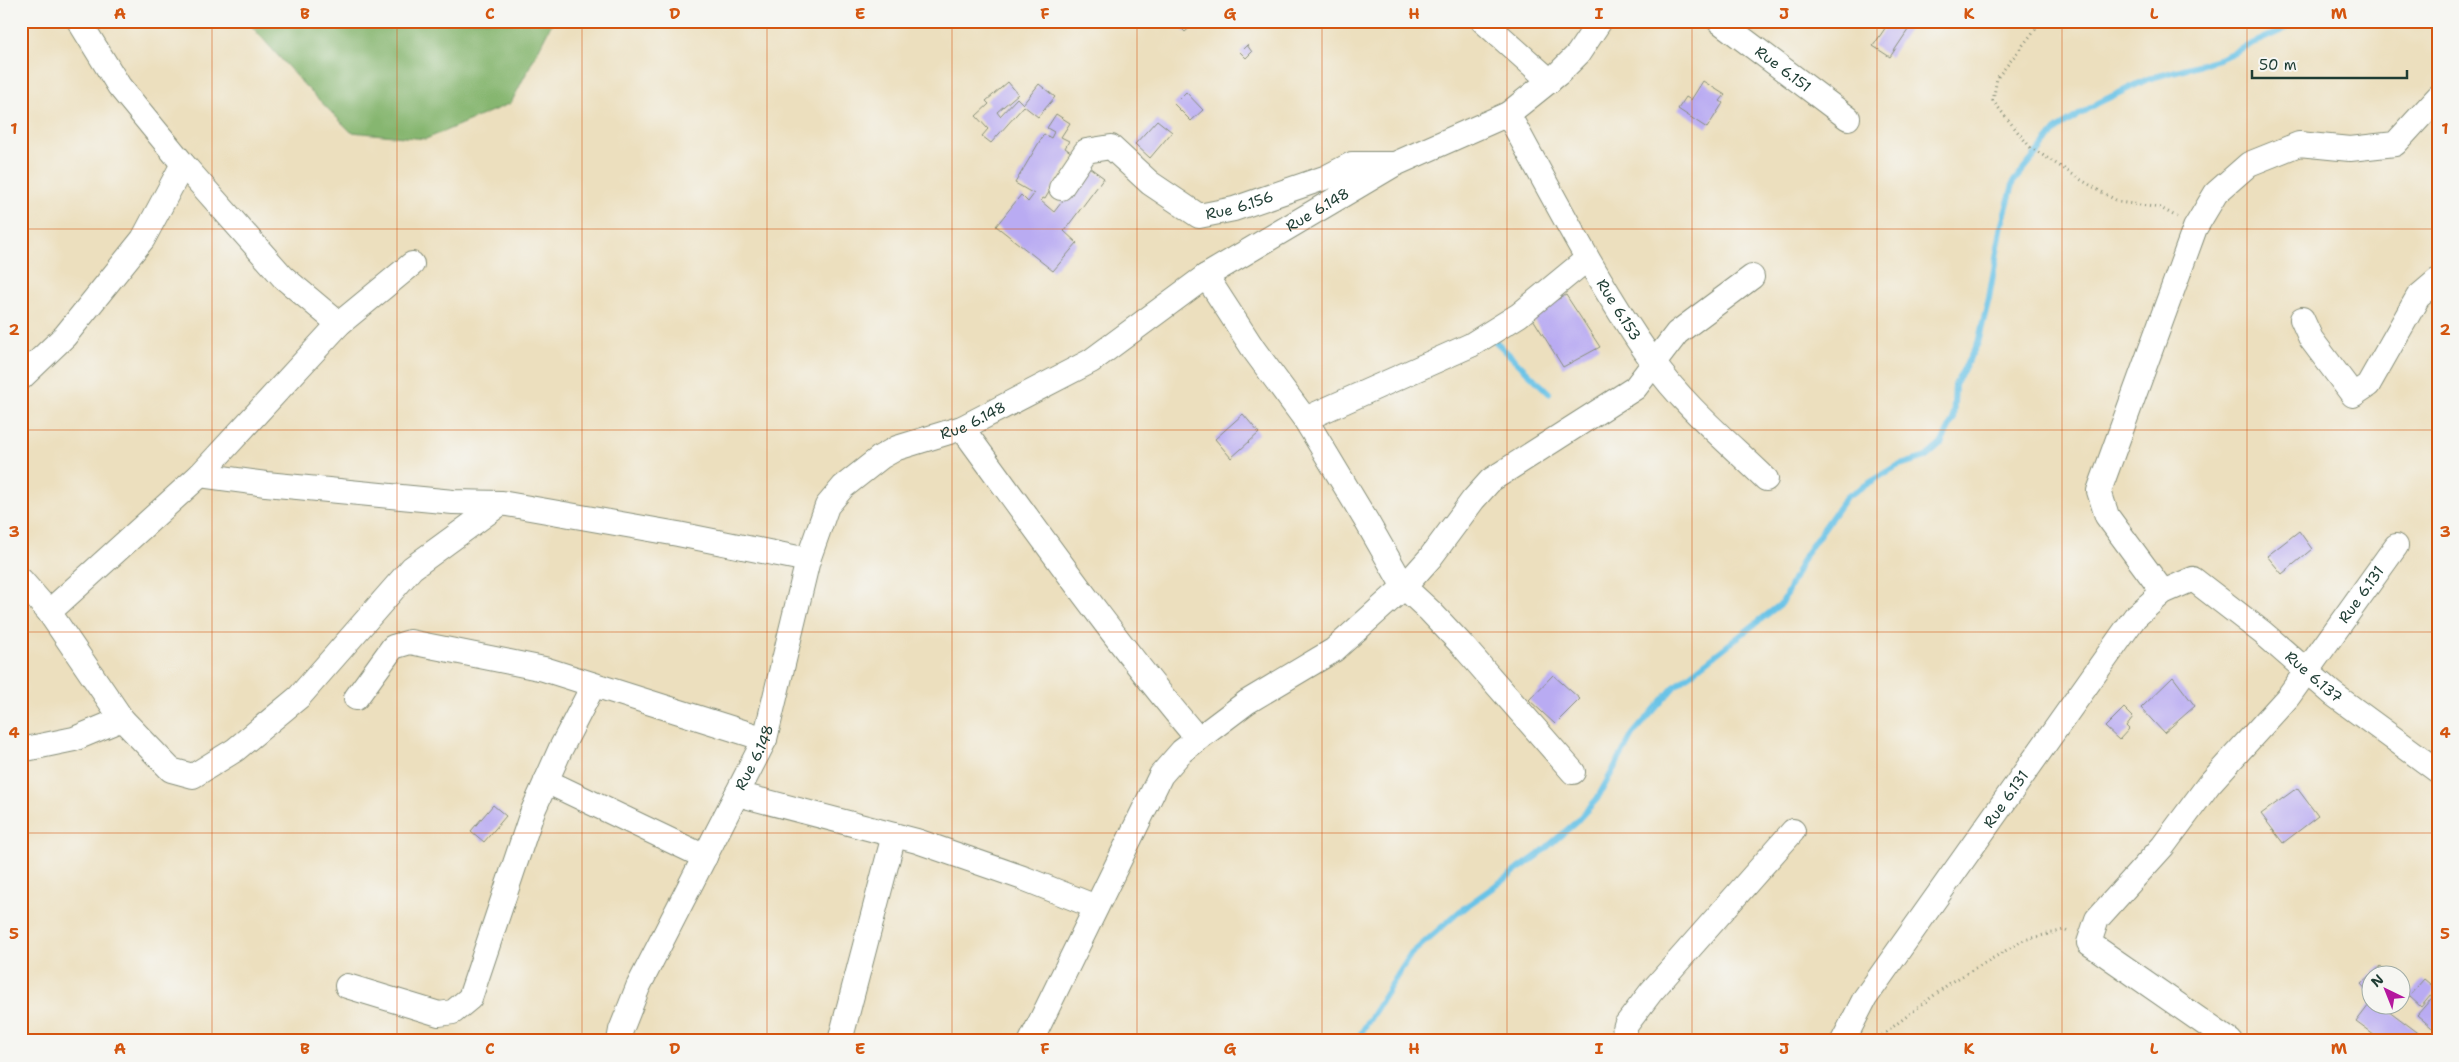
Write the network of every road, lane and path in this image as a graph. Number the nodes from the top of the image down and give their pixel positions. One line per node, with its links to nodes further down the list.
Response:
1 (79, 21): 10 (street)
2 (1483, 21): 6 (street)
3 (1600, 21): 6 (street, Rue 6.148)
4 (1719, 21): 9 (street, Rue 6.151)
5 (2042, 21): 13 (path)
6 (1550, 81): 8 (street, Rue 6.148)
7 (2438, 97): 13 (street)
8 (1508, 114): 11 (street, Rue 6.148); 14 (street, Rue 6.153)
9 (1848, 118)
10 (184, 164): 20 (street); 22 (street)
11 (1395, 164): 12 (street, Rue 6.156); 16 (street, Rue 6.148)
12 (1061, 188)
13 (2195, 228): 33 (street)
14 (1587, 259): 21 (street, Rue 6.153); 23 (street)
15 (412, 264): 20 (street)
16 (1206, 276): 23 (street); 24 (street, Rue 6.148)
17 (1752, 277): 21 (street)
18 (2438, 280): 19 (street)
19 (2302, 319)
20 (339, 324): 25 (street)
21 (1654, 364): 26 (street, Rue 6.153); 32 (street)
22 (21, 378)
23 (1304, 420): 32 (street)
24 (962, 428): 29 (street, Rue 6.148); 40 (street)
25 (200, 475): 27 (street); 34 (street)
26 (1766, 479)
27 (502, 503): 29 (street); 38 (street)
28 (2396, 546): 35 (street, Rue 6.131)
29 (808, 560): 39 (street, Rue 6.148)
30 (2193, 579): 33 (street, Rue 6.131); 35 (street, Rue 6.137)
31 (21, 580): 34 (street)
32 (1404, 588): 40 (street); 43 (street)
33 (2163, 592): 56 (street, Rue 6.131)
34 (49, 612): 38 (street)
35 (2307, 672): 42 (street, Rue 6.137); 50 (street, Rue 6.131)
36 (593, 686): 37 (street); 39 (street); 44 (street)
37 (356, 698)
38 (122, 719): 41 (street)
39 (766, 739): 45 (street, Rue 6.148)
40 (1198, 739): 49 (street)
41 (21, 750)
42 (2438, 771)
43 (1574, 772)
44 (546, 781): 48 (street); 51 (street)
45 (737, 794): 47 (street); 48 (street, Rue 6.148)
46 (1793, 832): 55 (street)
47 (894, 835): 49 (street); 53 (street)
48 (705, 857): 52 (street, Rue 6.148)
49 (1096, 907): 54 (street)
50 (2089, 942): 57 (path); 58 (street)
51 (347, 986)
52 (619, 1041)
53 (840, 1041)
54 (1031, 1041)
55 (1622, 1041)
56 (1843, 1041)
57 (1868, 1041)
58 (2230, 1041)

